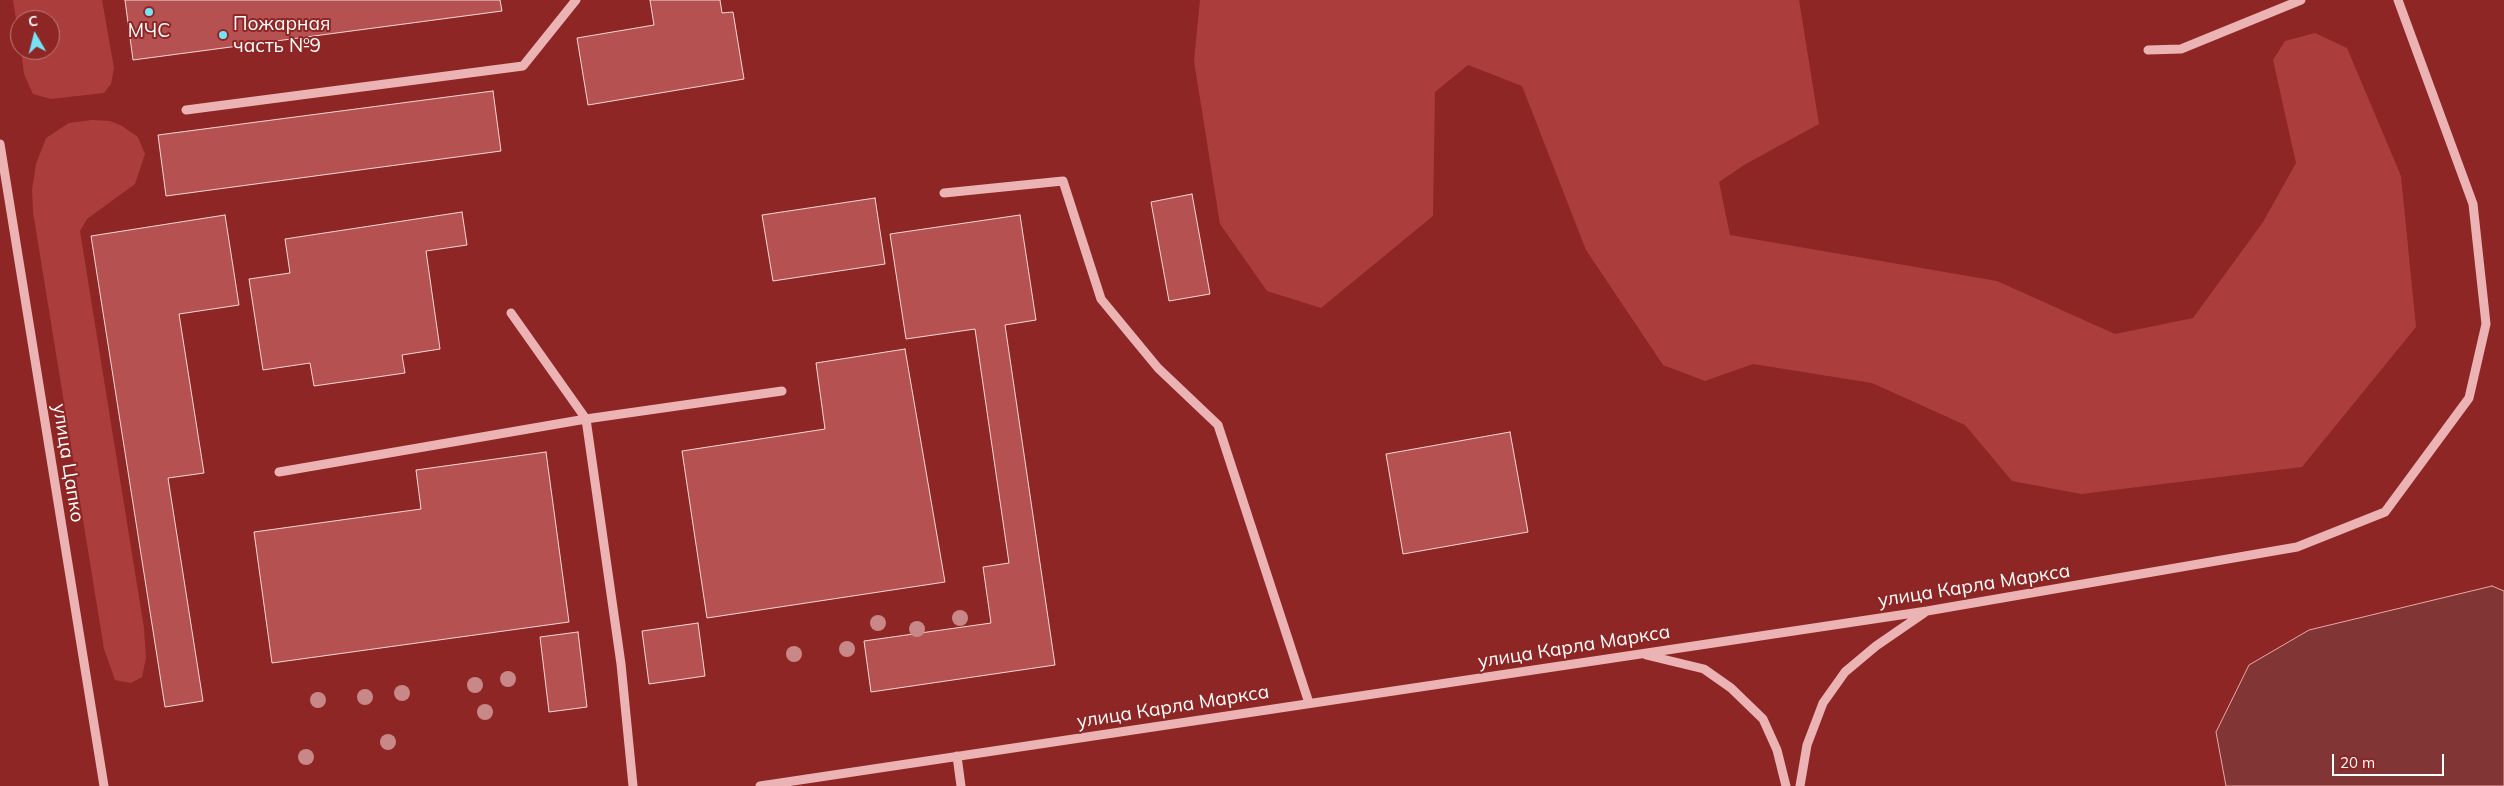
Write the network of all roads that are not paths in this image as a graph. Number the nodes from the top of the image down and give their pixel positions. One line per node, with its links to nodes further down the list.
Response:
1 (576, 0): 5 (street)
2 (2301, 0): 4 (street)
3 (2398, 0): 12 (street, улица Карла Маркса)
4 (2148, 50)
5 (186, 110)
6 (0, 144): 16 (street, улица Цапко)
7 (944, 193): 14 (street)
8 (511, 313): 10 (street)
9 (782, 391): 10 (street)
10 (586, 419): 11 (street); 17 (street)
11 (278, 472)
12 (1927, 611): 13 (street, улица Карла Маркса); 21 (street)
13 (1641, 653): 14 (street, улица Карла Маркса); 20 (street)
14 (1309, 703): 15 (street, улица Карла Маркса)
15 (957, 756): 18 (street, улица Карла Маркса); 19 (street)
16 (104, 786)
17 (633, 786)
18 (760, 786)
19 (961, 786)
20 (1786, 786)
21 (1800, 786)

